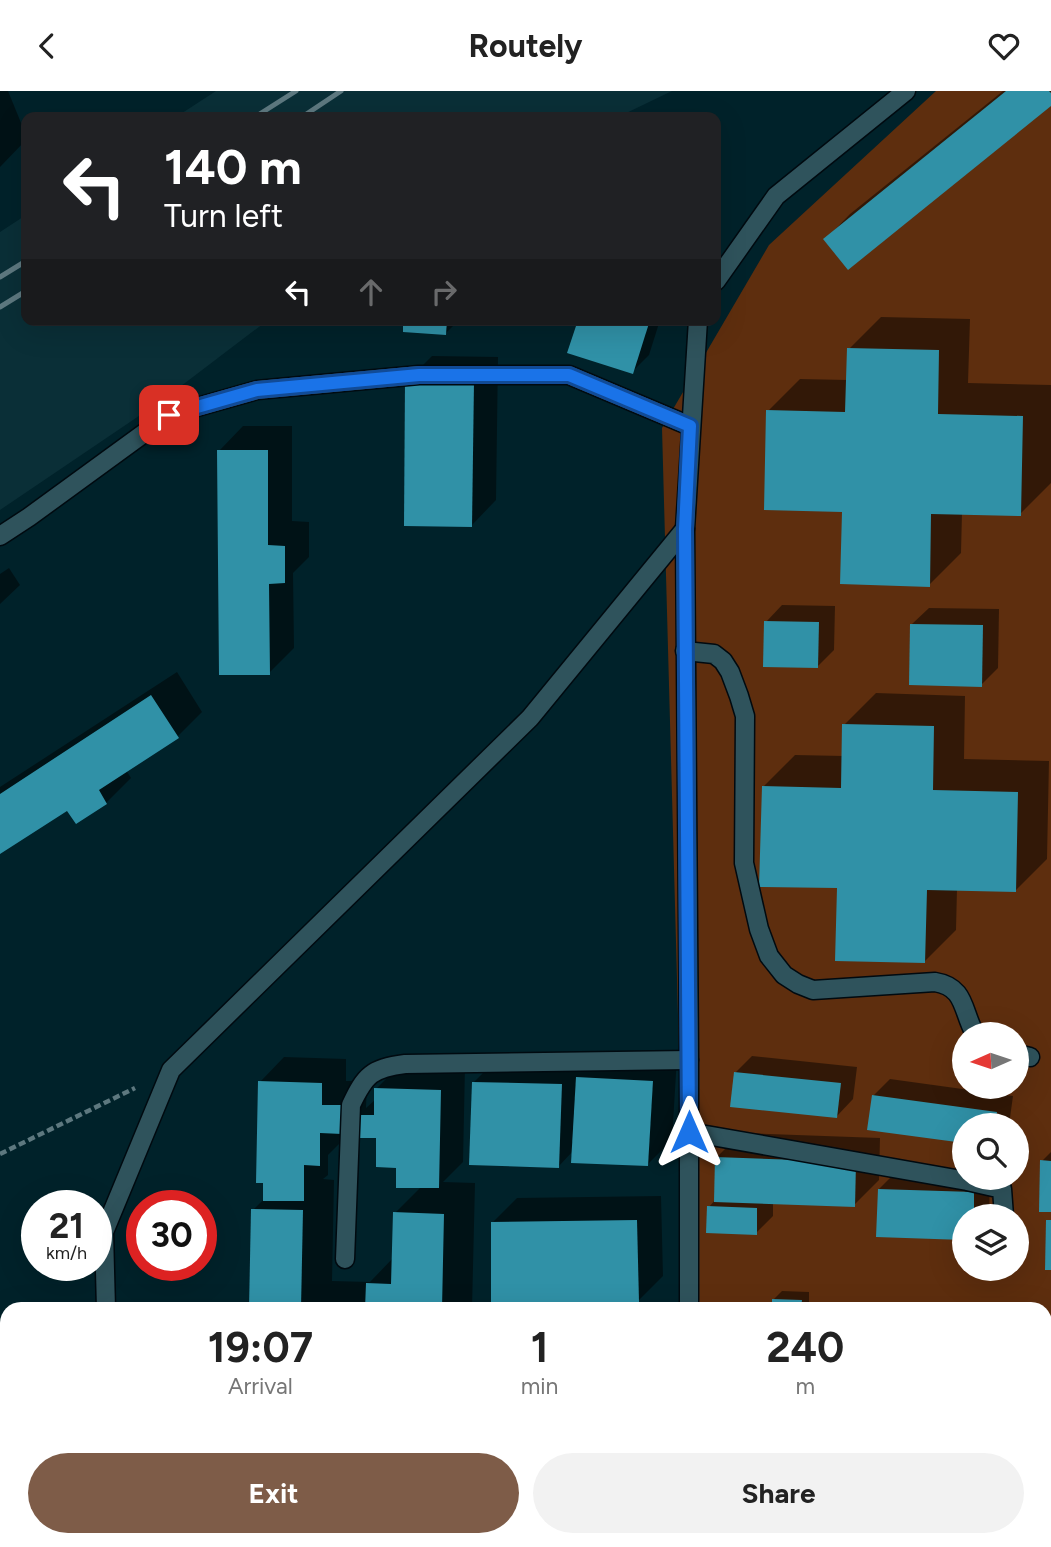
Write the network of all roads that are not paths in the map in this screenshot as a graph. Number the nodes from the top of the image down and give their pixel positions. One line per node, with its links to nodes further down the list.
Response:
1 (906, 91): 2 (street)
2 (721, 274)
3 (698, 326): 4 (street)
4 (690, 426): 5 (street); 6 (street)
5 (685, 529): 7 (street); 13 (street)
6 (0, 536)
7 (685, 651): 8 (street); 9 (street)
8 (970, 1022)
9 (689, 1061): 10 (street); 12 (street)
10 (689, 1132): 11 (street); 14 (street)
11 (1003, 1204)
12 (345, 1259)
13 (106, 1302)
14 (689, 1302)

